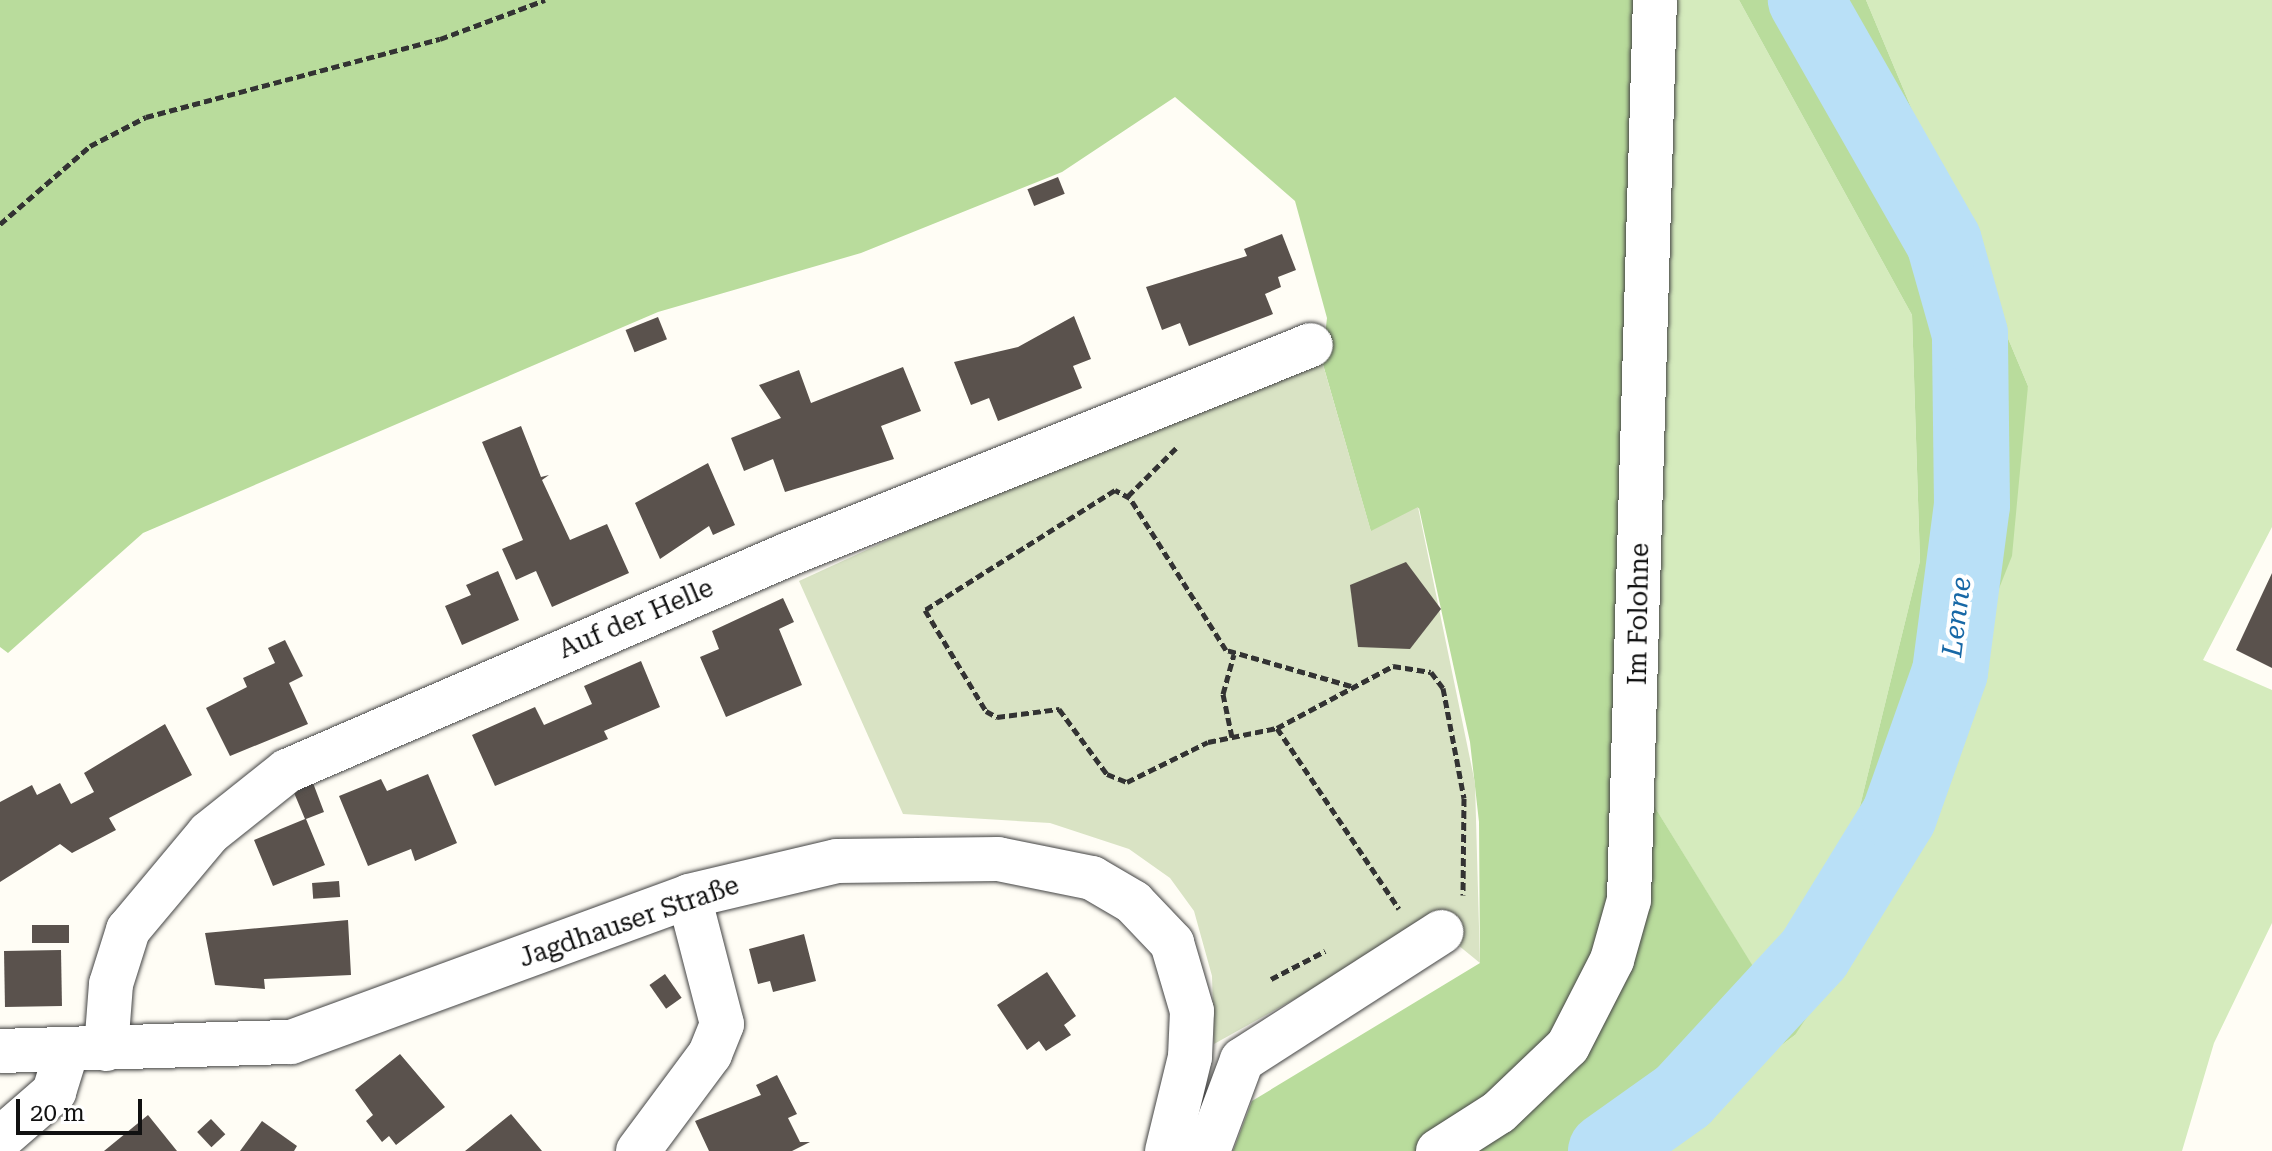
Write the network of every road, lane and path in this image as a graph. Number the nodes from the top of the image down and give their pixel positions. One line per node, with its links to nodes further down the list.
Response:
1 (545, 0): 3 (path)
2 (1655, 0): 19 (street, Im Folohne)
3 (0, 224)
4 (1311, 345): 13 (street, Auf der Helle)
5 (1234, 654): 6 (path); 8 (path); 8 (path)
6 (1351, 686): 7 (path); 9 (path)
7 (1277, 728): 8 (path); 12 (path)
8 (1232, 737)
9 (1464, 887): 10 (path); 12 (path)
10 (1450, 888)
11 (689, 896): 13 (street, Jagdhauser Straße); 16 (street); 17 (street, Jagdhauser Straße)
12 (1427, 919): 18 (street)
13 (87, 1050): 14 (street, Jagdhauser Straße); 15 (street, Auf der Helle)
14 (0, 1051)
15 (0, 1139)
16 (638, 1151)
17 (1167, 1151)
18 (1208, 1151)
19 (1438, 1151)

